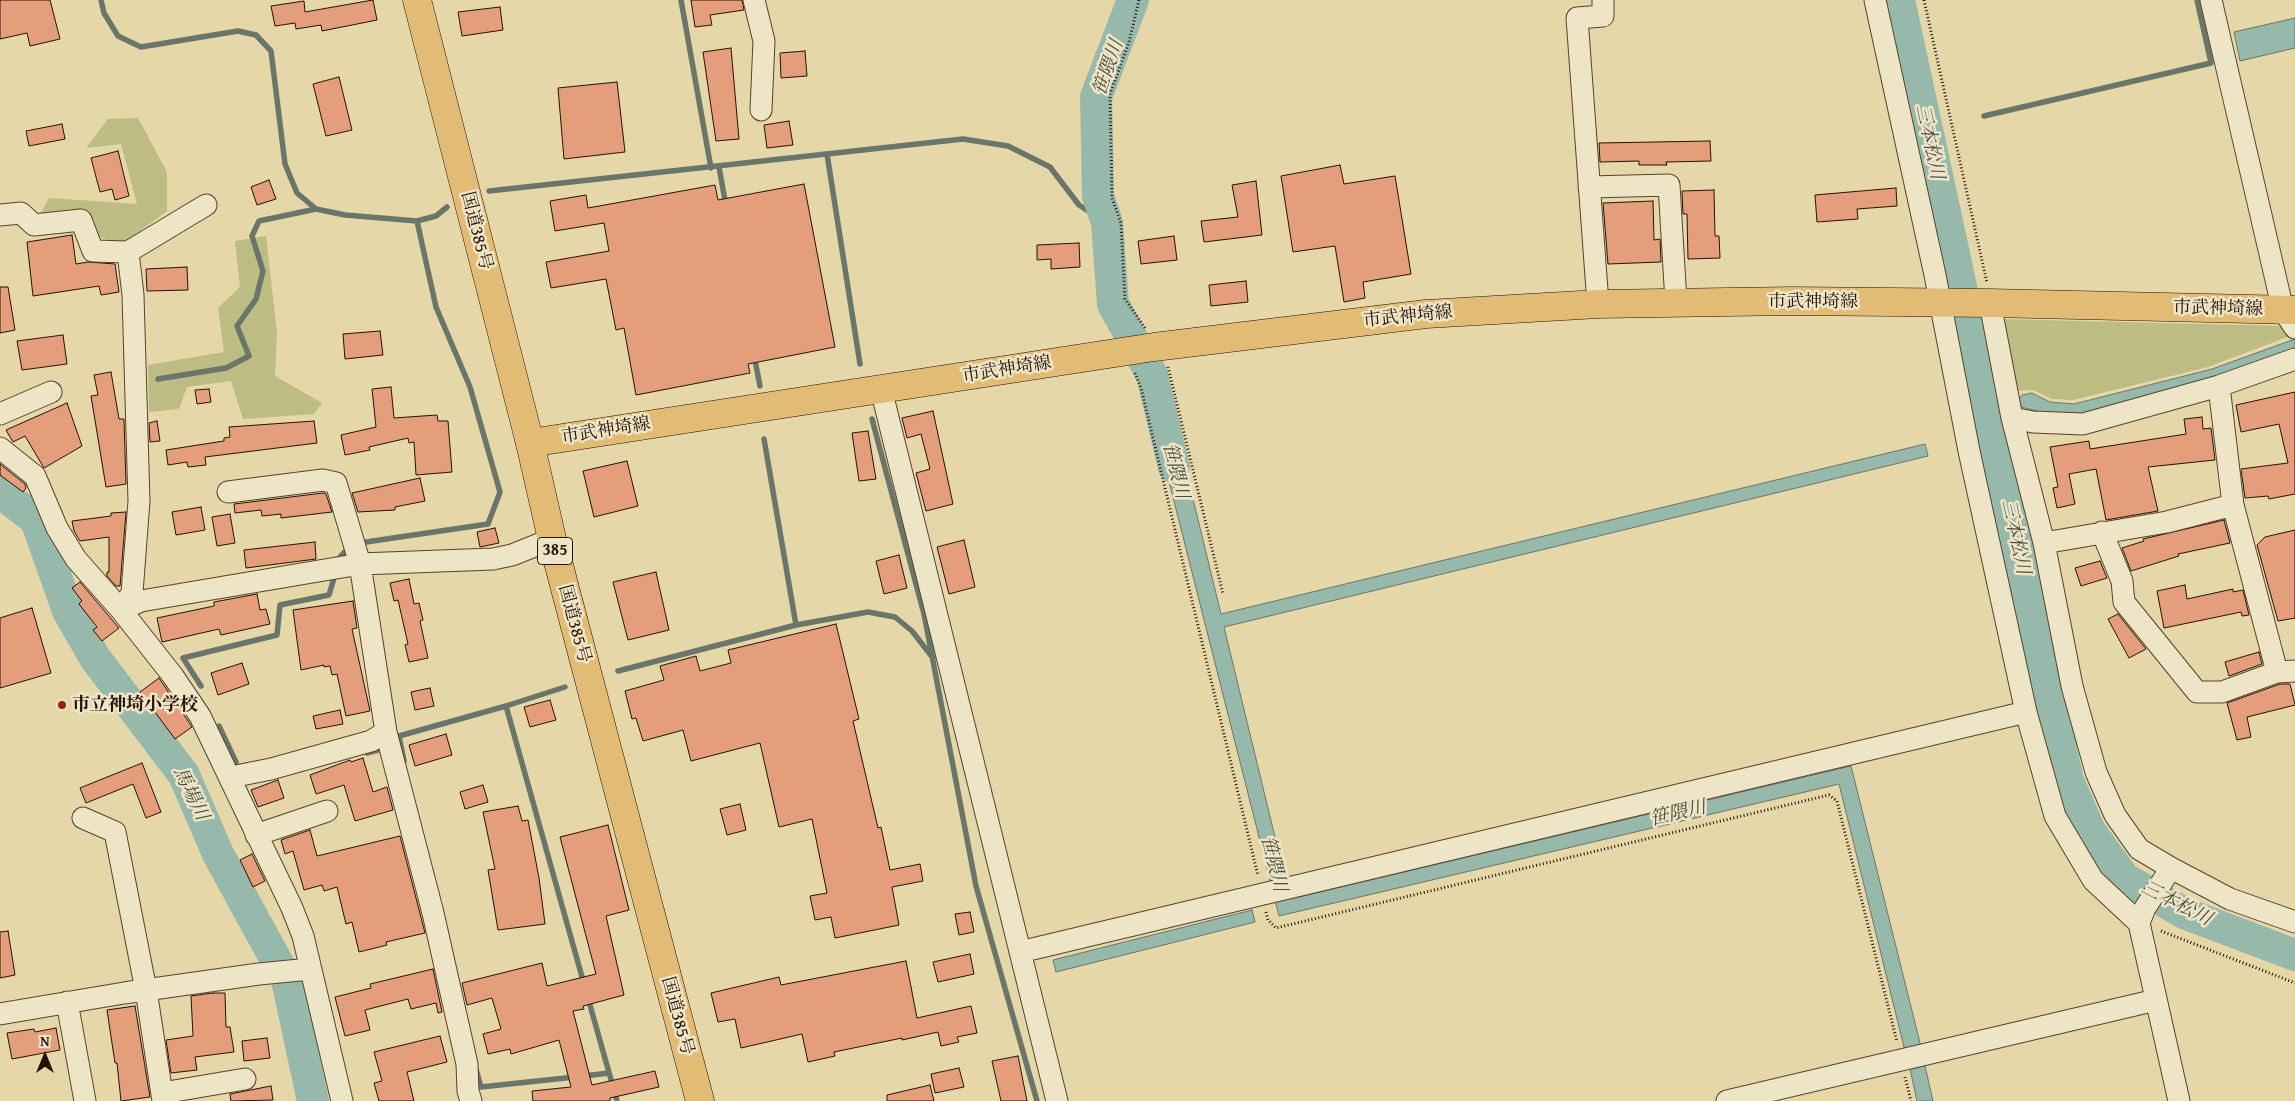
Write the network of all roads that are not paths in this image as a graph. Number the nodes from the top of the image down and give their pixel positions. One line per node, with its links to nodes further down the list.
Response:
1 (417, 0): 22 (main road, 国道385号 / 385)
2 (754, 0): 6 (street)
3 (1603, 0): 7 (street)
4 (1875, 0): 12 (street)
5 (2211, 0): 15 (street)
6 (761, 110)
7 (1589, 187): 11 (street); 14 (street)
8 (206, 205): 10 (street)
9 (0, 215): 10 (street)
10 (128, 252): 30 (street)
11 (1676, 302): 12 (main road, 市武神埼線); 14 (main road, 市武神埼線)
12 (1940, 303): 13 (main road, 市武神埼線); 32 (street)
13 (1990, 303): 15 (main road, 市武神埼線); 21 (street)
14 (1598, 304): 18 (main road, 市武神埼線)
15 (2291, 316)
16 (2295, 358): 17 (street)
17 (2219, 386): 21 (street); 25 (street)
18 (881, 389): 22 (main road, 市武神埼線); 41 (street)
19 (51, 392): 20 (street)
20 (0, 414)
21 (2012, 418): 28 (street)
22 (530, 443): 27 (main road, 国道385号 / 385)
23 (0, 448): 30 (street)
24 (228, 492): 29 (street)
25 (2233, 505): 26 (street); 31 (street)
26 (2102, 532): 28 (street); 31 (street)
27 (552, 539): 29 (street); 52 (main road, 国道385号 / 385)
28 (2044, 543): 38 (street)
29 (360, 564): 30 (street); 33 (street)
30 (121, 610): 34 (street)
31 (2286, 672)
32 (2026, 712): 39 (street); 41 (street)
33 (386, 732): 34 (street); 51 (street)
34 (231, 777): 37 (street)
35 (327, 811): 37 (street)
36 (83, 818): 43 (street)
37 (256, 834): 42 (street)
38 (2171, 868): 39 (street); 40 (street)
39 (2142, 915): 44 (street)
40 (2295, 922)
41 (1020, 952): 53 (street)
42 (310, 969): 43 (street); 50 (street)
43 (146, 990): 45 (street); 48 (street)
44 (2156, 1000): 54 (street); 55 (street)
45 (68, 1002): 46 (street); 49 (street)
46 (0, 1014)
47 (245, 1079): 48 (street)
48 (163, 1097)
49 (84, 1101)
50 (342, 1101)
51 (471, 1101)
52 (700, 1101)
53 (1057, 1101)
54 (1726, 1101)
55 (2179, 1101)

